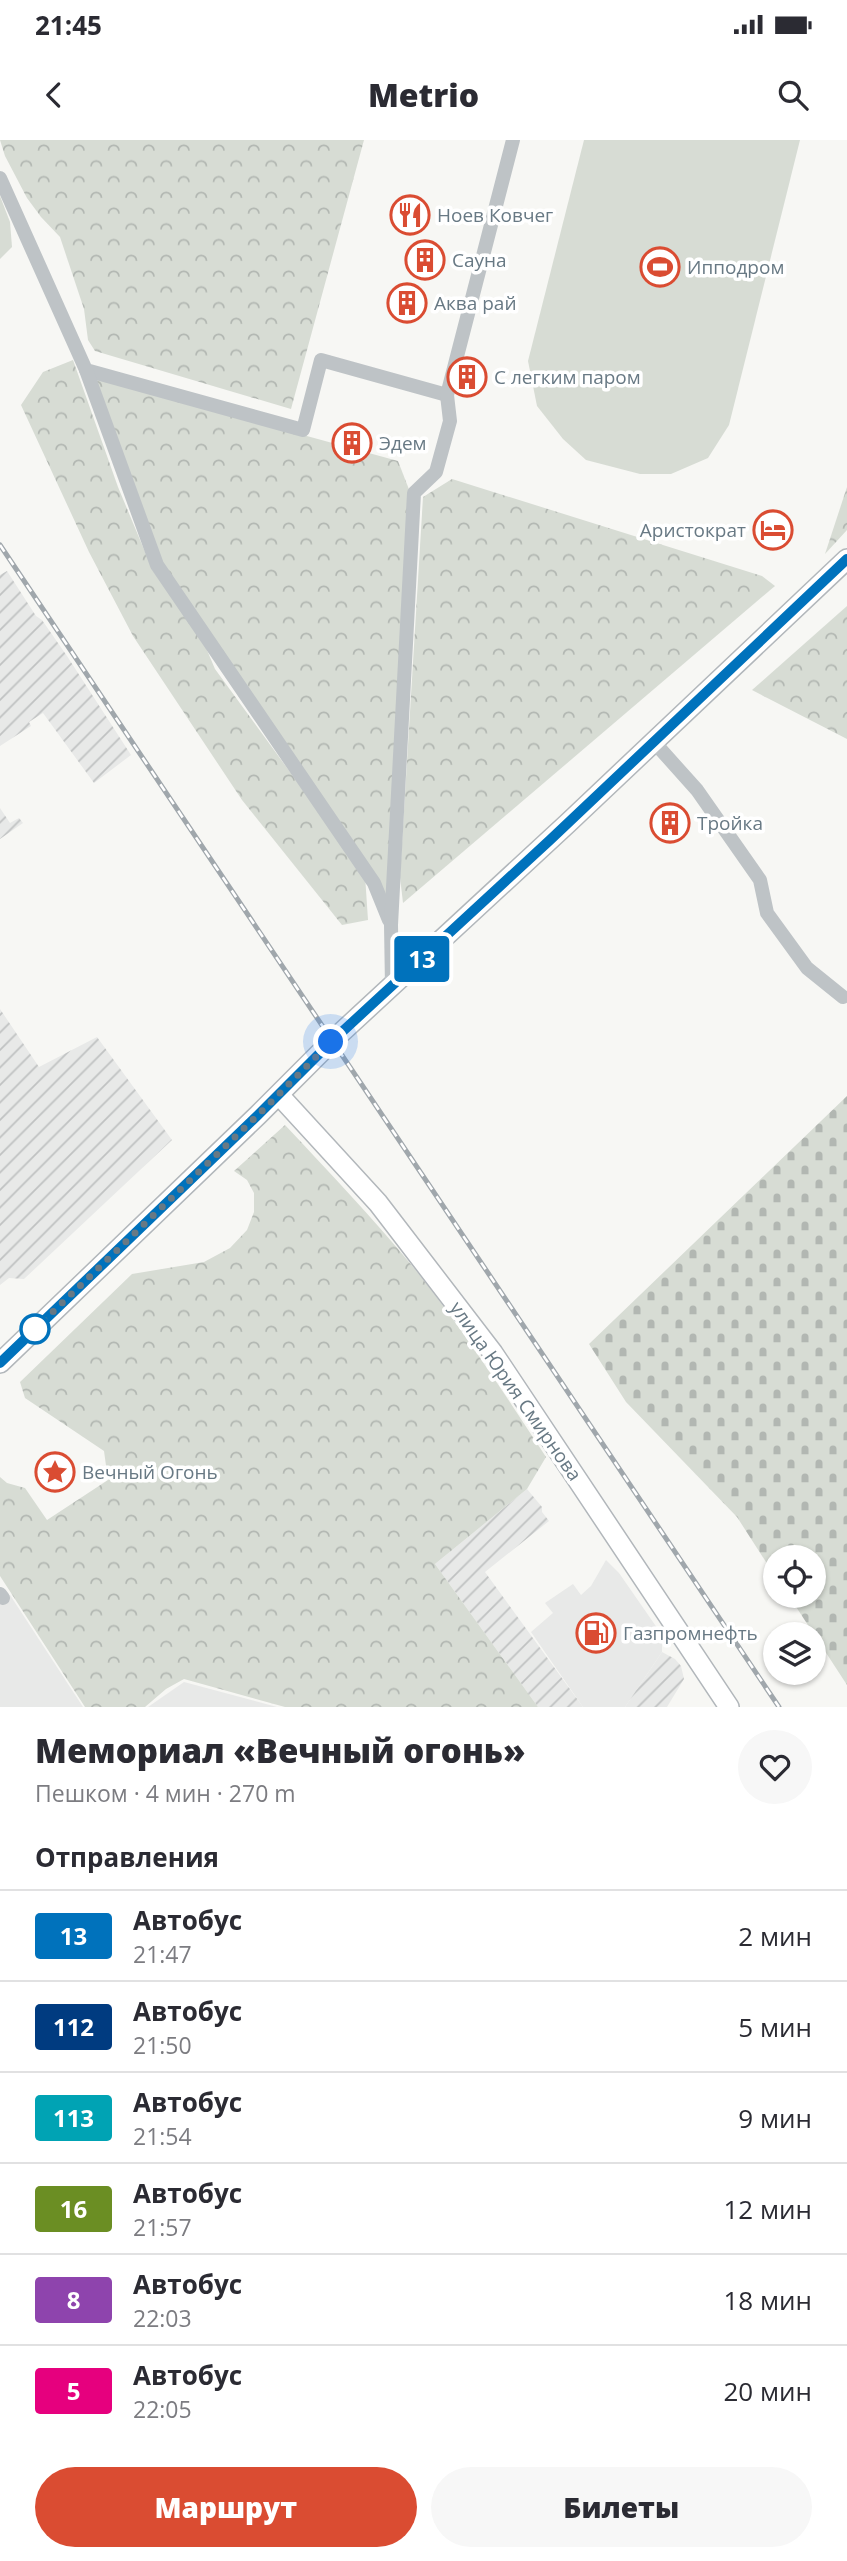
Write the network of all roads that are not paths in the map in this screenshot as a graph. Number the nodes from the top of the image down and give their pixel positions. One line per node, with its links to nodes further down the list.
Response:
1 (513, 140): 4 (street)
2 (0, 178): 3 (street)
3 (86, 370): 4 (street); 7 (street)
4 (447, 395): 7 (street)
5 (847, 559): 6 (main road)
6 (654, 742): 8 (main road); 9 (street)
7 (391, 925): 8 (street)
8 (392, 987): 10 (main road)
9 (843, 997)
10 (279, 1095): 11 (main road); 12 (main road, улица Юрия Смирнова)
11 (0, 1363)
12 (729, 1707)

